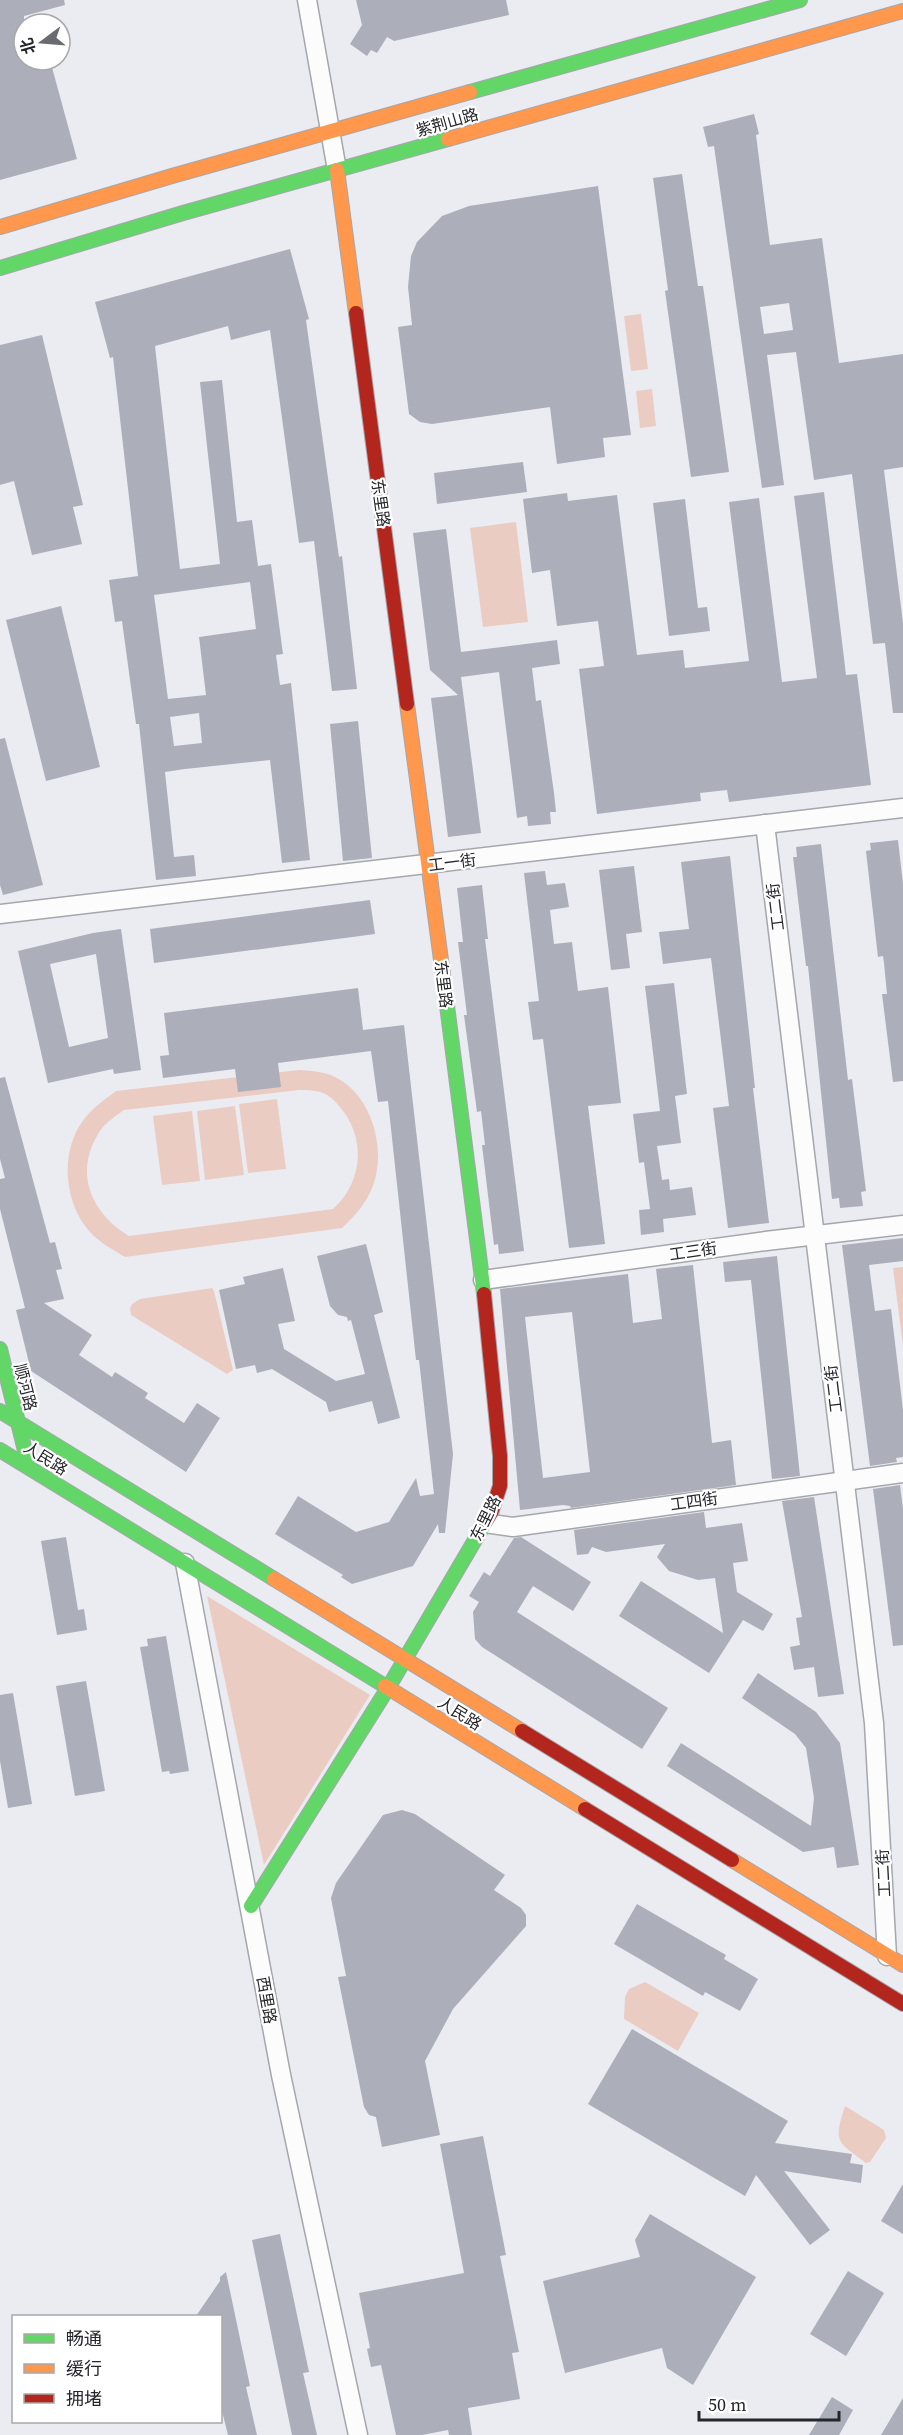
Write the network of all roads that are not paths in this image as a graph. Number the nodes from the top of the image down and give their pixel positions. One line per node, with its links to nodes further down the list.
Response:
1 (307, 0): 5 (street, 东里路)
2 (800, 0): 5 (main road, 紫荆山路)
3 (878, 9): 4 (main road, 紫荆山路); 6 (main road, 紫荆山路)
4 (903, 11)
5 (330, 132): 6 (street, 东里路); 7 (main road, 紫荆山路)
6 (337, 170): 8 (main road, 紫荆山路); 11 (main road, 东里路)
7 (0, 227)
8 (0, 267)
9 (903, 808): 10 (street, 工一街)
10 (765, 824): 11 (street, 工一街); 14 (street, 工二街)
11 (429, 865): 12 (street, 工一街); 15 (main road, 东里路)
12 (0, 914)
13 (903, 1225): 14 (street, 工三街)
14 (815, 1235): 15 (street, 工三街); 22 (street, 工二街)
15 (483, 1280): 23 (main road, 东里路)
16 (0, 1349): 18 (main road, 顺河路)
17 (0, 1411): 18 (main road, 人民路)
18 (18, 1422): 20 (main road, 顺河路); 25 (main road, 人民路)
19 (0, 1449): 20 (main road, 人民路)
20 (29, 1467): 24 (main road, 人民路)
21 (903, 1473): 22 (street, 工四街)
22 (844, 1479): 23 (street, 工四街); 28 (street, 工二街)
23 (485, 1523): 25 (main road, 东里路)
24 (184, 1563): 26 (main road, 人民路); 27 (street, 西里路)
25 (405, 1659): 26 (main road, 东里路); 28 (main road, 人民路)
26 (388, 1688): 27 (main road, 东里路); 29 (main road, 人民路)
27 (251, 1906): 30 (street, 西里路)
28 (895, 1961)
29 (903, 2004)
30 (358, 2435)

